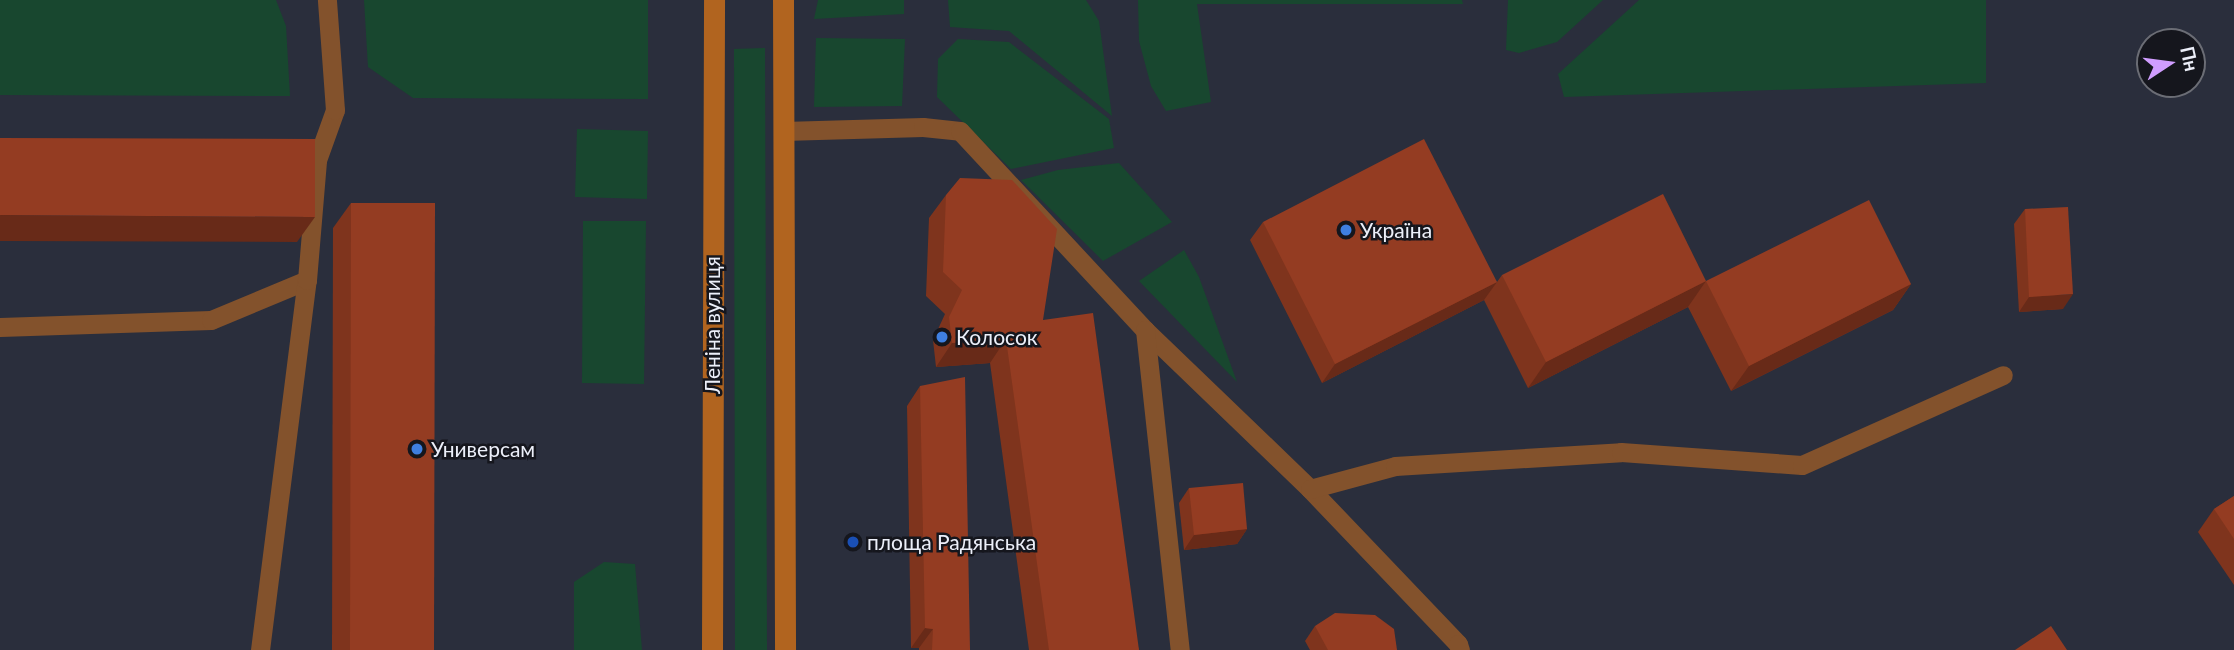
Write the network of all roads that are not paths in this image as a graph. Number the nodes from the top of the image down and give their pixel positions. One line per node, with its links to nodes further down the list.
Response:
1 (327, 0): 5 (lane)
2 (714, 0): 11 (street, Леніна вулиця)
3 (783, 0): 4 (street)
4 (783, 131): 7 (lane); 12 (street)
5 (307, 280): 6 (lane); 10 (lane)
6 (0, 327)
7 (1145, 330): 9 (lane); 13 (lane)
8 (2003, 375): 9 (lane)
9 (1310, 489): 14 (lane)
10 (260, 650)
11 (712, 650)
12 (785, 650)
13 (1180, 650)
14 (1460, 650)

